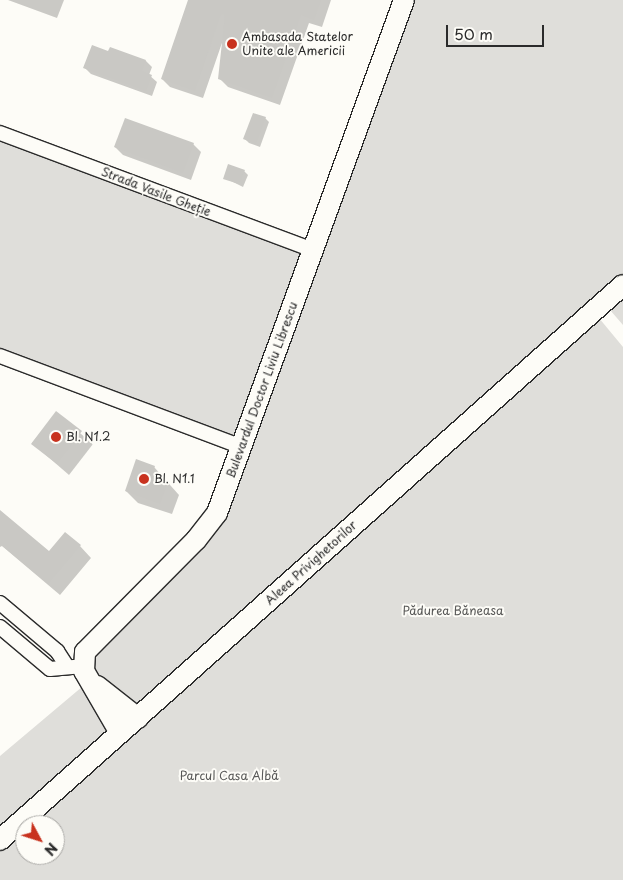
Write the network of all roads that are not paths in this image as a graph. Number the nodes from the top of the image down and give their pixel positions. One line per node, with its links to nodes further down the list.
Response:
1 (404, 0): 3 (street, Bulevardul Doctor Liviu Librescu)
2 (0, 133): 3 (street, Strada Vasile Gheție)
3 (313, 250): 6 (street, Bulevardul Doctor Liviu Librescu)
4 (623, 285): 10 (street, Aleea Privighetorilor)
5 (0, 356): 6 (street)
6 (242, 447): 9 (street, Bulevardul Doctor Liviu Librescu)
7 (0, 603): 9 (street)
8 (0, 627): 9 (street)
9 (79, 670): 10 (street); 11 (street)
10 (138, 718): 11 (street, Aleea Privighetorilor)
11 (120, 733): 12 (street, Aleea Privighetorilor)
12 (0, 840)

